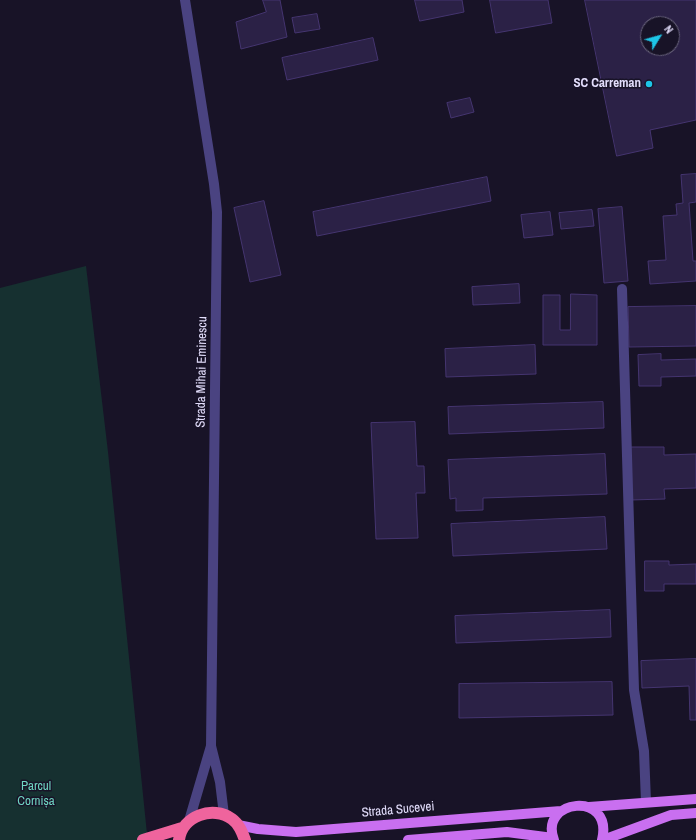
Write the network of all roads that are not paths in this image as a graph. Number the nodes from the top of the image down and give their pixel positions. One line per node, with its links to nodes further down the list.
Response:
1 (185, 0): 3 (street, Strada Mihai Eminescu)
2 (622, 289): 5 (street)
3 (211, 746): 9 (street); 10 (street)
4 (696, 799): 5 (main road)
5 (646, 802): 6 (main road)
6 (589, 807): 7 (main road, Strada Sucevei); 17 (main road)
7 (561, 811): 11 (main road, Strada Sucevei); 12 (main road)
8 (696, 814): 17 (main road)
9 (224, 815): 10 (highway); 11 (highway)
10 (186, 824): 13 (highway); 14 (highway)
11 (238, 825): 15 (highway)
12 (553, 839): 16 (main road)
13 (143, 840)
14 (179, 840)
15 (245, 840)
16 (408, 840)
17 (602, 840)

